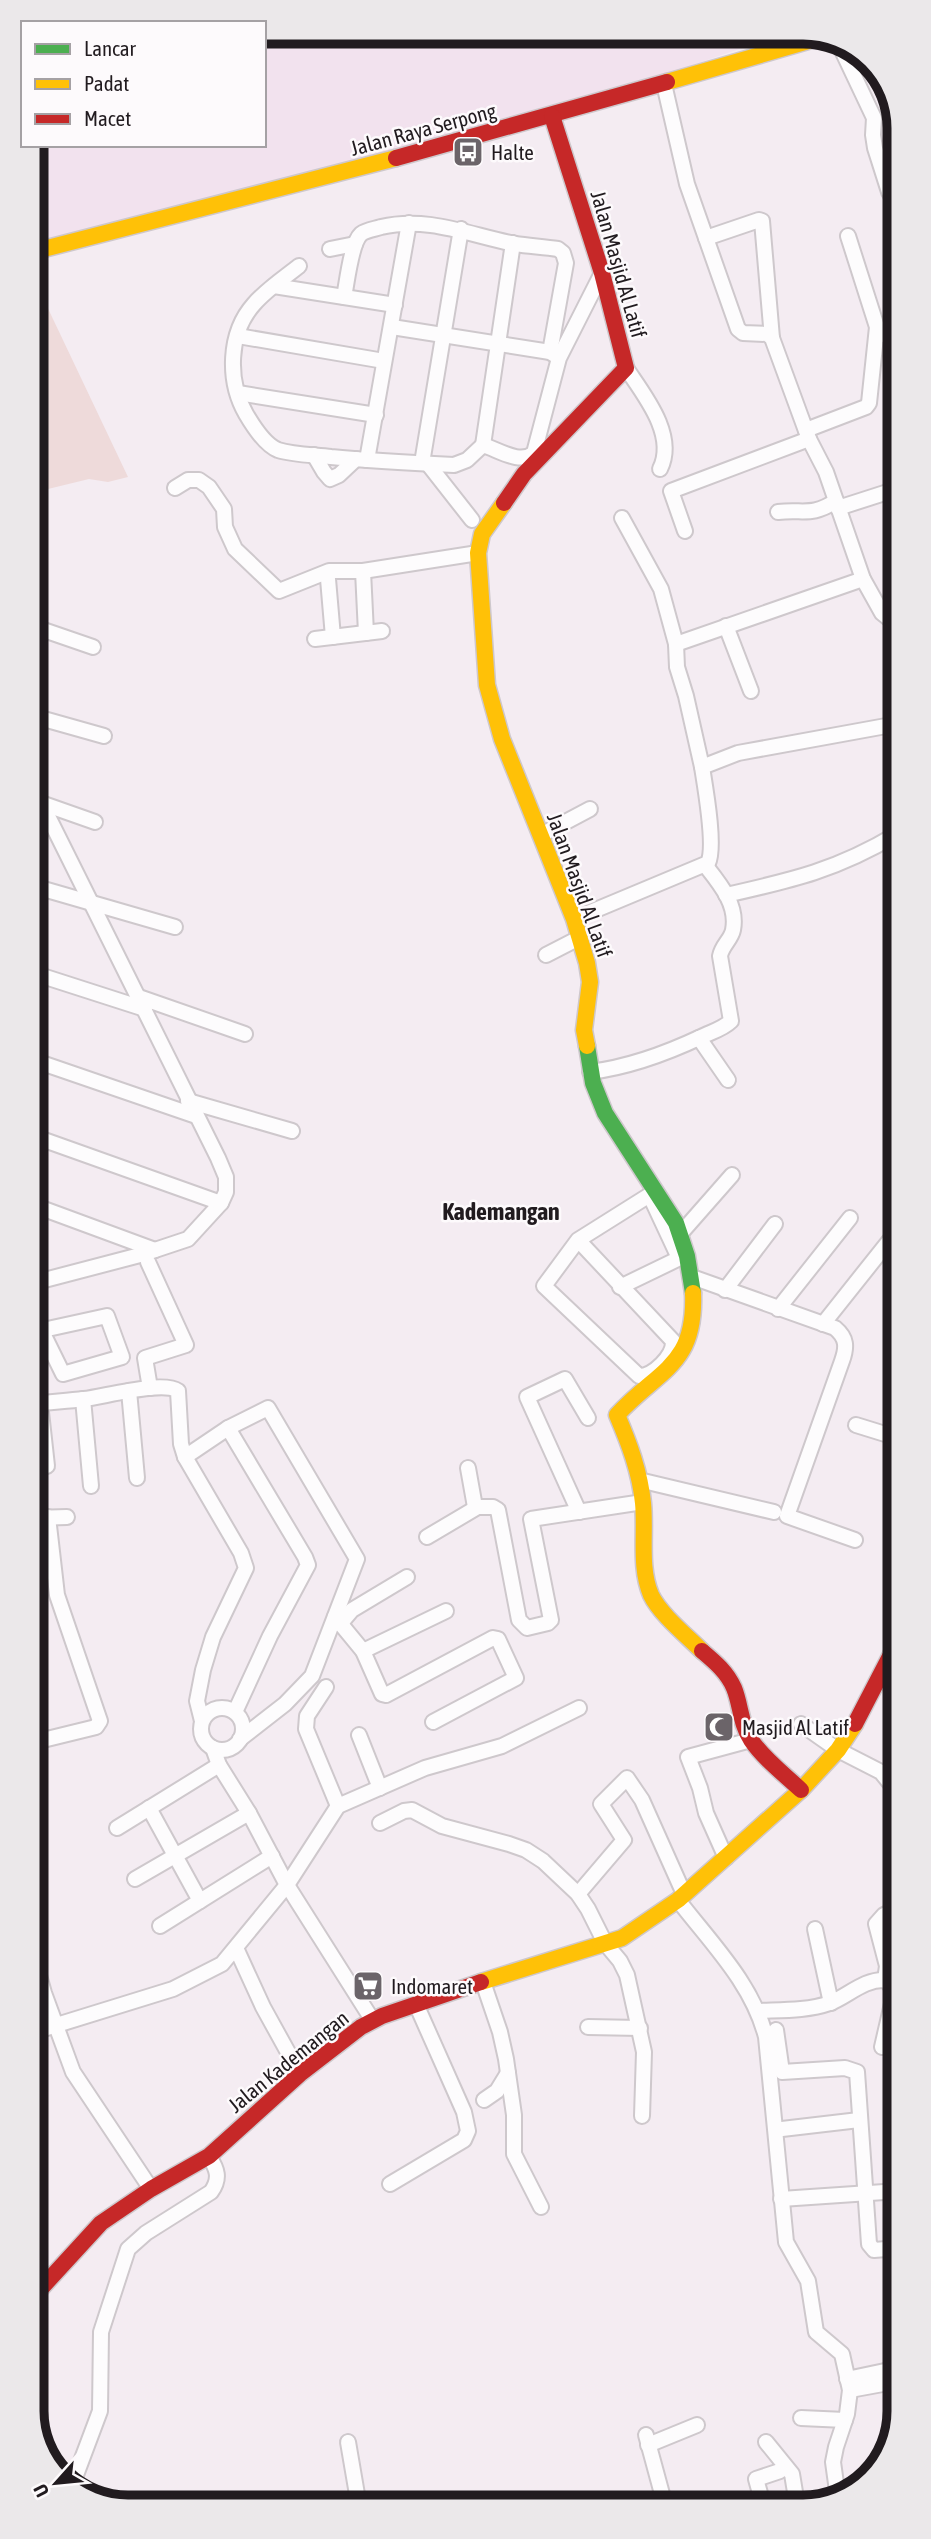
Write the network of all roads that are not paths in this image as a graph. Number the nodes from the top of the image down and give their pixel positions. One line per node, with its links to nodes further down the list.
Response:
1 (798, 44): 3 (street, Jalan Raya Serpong)
2 (844, 55): 5 (street)
3 (664, 84): 4 (street, Jalan Raya Serpong); 9 (street)
4 (552, 116): 13 (street, Jalan Raya Serpong); 15 (street, Jalan Masjid Al Latif)
5 (887, 183)
6 (410, 223): 7 (street); 11 (street); 18 (street)
7 (461, 229): 10 (street); 21 (street)
8 (848, 236): 23 (street)
9 (706, 238): 24 (street); 24 (street)
10 (513, 243): 25 (street); 26 (street)
11 (355, 244): 12 (street); 17 (street)
12 (330, 249)
13 (44, 250)
14 (299, 266): 16 (street)
15 (602, 273): 26 (street); 28 (street, Jalan Masjid Al Latif)
16 (274, 286): 17 (street); 22 (street)
17 (344, 297): 18 (street)
18 (395, 305): 19 (street)
19 (392, 327): 21 (street); 27 (street)
20 (887, 332): 23 (street)
21 (443, 334): 25 (street); 35 (street)
22 (238, 336): 27 (street); 29 (street)
23 (878, 336): 31 (street)
24 (772, 338): 31 (street)
25 (497, 344): 26 (street); 32 (street)
26 (555, 355): 32 (street)
27 (384, 361): 30 (street)
28 (626, 368): 36 (street); 44 (street, Jalan Masjid Al Latif)
29 (237, 393): 30 (street); 33 (street)
30 (376, 415): 34 (street)
31 (808, 435): 39 (street); 43 (street)
32 (483, 445): 35 (street)
33 (314, 455): 34 (street); 34 (street)
34 (362, 459): 35 (street)
35 (425, 464): 42 (street)
36 (660, 468)
37 (175, 488): 45 (street)
38 (887, 492): 39 (street)
39 (837, 505): 40 (street); 47 (street)
40 (778, 512)
41 (622, 518): 55 (street)
42 (472, 520)
43 (685, 531)
44 (478, 553): 45 (street); 66 (street, Jalan Masjid Al Latif)
45 (363, 571): 52 (street)
46 (328, 579): 53 (street)
47 (863, 579): 48 (street); 49 (street)
48 (887, 617)
49 (726, 626): 55 (street); 57 (street)
50 (44, 630): 56 (street)
51 (382, 631): 52 (street)
52 (366, 633): 53 (street)
53 (333, 637): 54 (street)
54 (315, 639)
55 (676, 644): 61 (street)
56 (93, 647)
57 (751, 691)
58 (44, 719): 60 (street)
59 (887, 726): 61 (street)
60 (104, 736)
61 (702, 767): 68 (street)
62 (590, 809): 66 (street)
63 (44, 811): 65 (street)
64 (44, 817): 71 (street)
65 (95, 822)
66 (541, 835): 72 (street, Jalan Masjid Al Latif)
67 (887, 840): 70 (street)
68 (705, 865): 70 (street); 72 (street)
69 (44, 889): 71 (street)
70 (726, 895): 79 (street)
71 (91, 903): 73 (street); 77 (street)
72 (573, 919): 74 (street, Jalan Masjid Al Latif)
73 (175, 927)
74 (579, 938): 75 (street); 81 (street, Jalan Masjid Al Latif)
75 (546, 955)
76 (44, 975): 77 (street)
77 (142, 1003): 78 (street); 83 (street)
78 (245, 1034)
79 (699, 1038): 81 (street); 82 (street)
80 (44, 1064): 84 (street)
81 (590, 1072): 92 (street, Jalan Masjid Al Latif)
82 (728, 1080)
83 (188, 1101): 84 (street); 85 (street)
84 (196, 1116): 88 (street)
85 (292, 1131)
86 (44, 1140): 88 (street)
87 (732, 1175): 92 (street)
88 (221, 1203): 95 (street)
89 (44, 1210): 95 (street)
90 (850, 1218): 103 (street)
91 (775, 1224): 102 (street)
92 (681, 1233): 96 (street, Jalan Masjid Al Latif)
93 (578, 1240): 96 (street); 101 (street); 101 (street)
94 (887, 1244): 104 (street)
95 (151, 1256): 99 (street); 107 (street)
96 (684, 1256): 98 (street, Jalan Masjid Al Latif); 101 (street)
97 (44, 1276): 99 (street)
98 (692, 1277): 102 (street); 120 (street, Jalan Masjid Al Latif)
99 (50, 1278): 100 (street)
100 (44, 1280)
101 (620, 1287)
102 (725, 1290): 103 (street)
103 (778, 1309): 104 (street)
104 (823, 1324): 130 (street)
105 (44, 1330): 106 (street)
106 (44, 1332)
107 (149, 1388): 108 (street); 116 (street)
108 (129, 1391): 109 (street); 119 (street)
109 (83, 1399): 110 (street); 121 (street)
110 (44, 1402)
111 (588, 1418): 124 (street)
112 (856, 1425): 114 (street)
113 (228, 1428): 116 (street); 133 (street); 138 (street)
114 (887, 1435)
115 (44, 1447): 117 (street)
116 (185, 1457): 139 (street)
117 (47, 1466)
118 (468, 1468): 123 (street)
119 (136, 1478)
120 (639, 1480): 122 (street, Jalan Masjid Al Latif); 125 (street)
121 (90, 1486)
122 (643, 1502): 124 (street); 145 (street, Jalan Masjid Al Latif)
123 (476, 1507): 124 (street); 129 (street)
124 (579, 1512)
125 (774, 1512)
126 (67, 1517): 127 (street)
127 (44, 1518)
128 (44, 1532): 143 (street)
129 (428, 1537)
130 (855, 1540)
131 (407, 1577): 133 (street)
132 (446, 1611): 134 (street)
133 (338, 1620): 134 (street); 144 (street)
134 (363, 1651): 140 (street)
135 (887, 1662): 147 (street, Jalan Kademangan)
136 (327, 1687): 152 (street)
137 (579, 1708): 150 (street)
138 (235, 1712): 139 (street); 144 (street)
139 (202, 1721): 146 (street)
140 (433, 1722)
141 (801, 1724): 147 (street)
142 (359, 1735): 150 (street)
143 (44, 1736)
144 (240, 1739): 146 (street)
145 (751, 1740): 151 (street, Jalan Masjid Al Latif); 159 (street)
146 (213, 1748): 148 (street)
147 (838, 1750): 149 (street); 151 (street, Jalan Kademangan)
148 (219, 1765): 153 (street); 154 (street)
149 (887, 1778)
150 (380, 1788): 152 (street)
151 (801, 1790): 159 (street, Jalan Kademangan)
152 (338, 1806): 161 (street)
153 (149, 1808): 156 (street); 157 (street)
154 (249, 1812): 157 (street); 158 (street)
155 (380, 1823): 162 (street)
156 (117, 1828)
157 (175, 1856): 160 (street); 164 (street)
158 (272, 1856): 161 (street); 164 (street)
159 (726, 1858): 163 (street, Jalan Kademangan)
160 (135, 1879)
161 (287, 1885): 169 (street); 179 (street)
162 (578, 1894): 163 (street); 168 (street)
163 (681, 1897): 168 (street, Jalan Kademangan); 178 (street)
164 (200, 1901): 166 (street)
165 (887, 1914): 170 (street)
166 (160, 1926)
167 (815, 1929): 176 (street)
168 (605, 1943): 173 (street, Jalan Kademangan); 183 (street)
169 (236, 1948): 181 (street); 188 (street)
170 (887, 1966)
171 (887, 1966): 172 (street)
172 (885, 1980): 174 (street); 176 (street)
173 (483, 1982): 177 (street, Jalan Kademangan); 187 (street)
174 (887, 1982)
175 (44, 1989): 181 (street)
176 (831, 2003): 178 (street)
177 (416, 2004): 179 (street, Jalan Kademangan); 194 (street)
178 (758, 2011): 198 (street)
179 (373, 2021): 188 (street, Jalan Kademangan)
180 (887, 2025): 186 (street)
181 (56, 2027): 184 (street); 195 (street)
182 (588, 2027): 183 (street)
183 (640, 2028): 190 (street)
184 (44, 2030)
185 (776, 2030): 191 (street)
186 (882, 2047)
187 (508, 2073): 189 (street); 199 (street)
188 (300, 2074): 193 (street, Jalan Kademangan)
189 (484, 2100)
190 (642, 2116)
191 (859, 2120): 192 (street); 197 (street)
192 (782, 2129)
193 (209, 2155): 195 (street, Jalan Kademangan); 210 (street)
194 (390, 2184)
195 (151, 2189): 201 (street, Jalan Kademangan)
196 (887, 2192): 197 (street)
197 (866, 2194): 198 (street); 200 (street)
198 (781, 2199): 204 (street)
199 (541, 2207)
200 (887, 2249)
201 (44, 2283)
202 (887, 2372): 204 (street)
203 (887, 2382): 204 (street)
204 (848, 2385): 206 (street)
205 (801, 2418): 206 (street)
206 (845, 2420): 212 (street)
207 (697, 2425): 214 (street)
208 (348, 2442): 213 (street)
209 (766, 2442): 216 (street)
210 (86, 2448)
211 (780, 2471): 215 (street)
212 (837, 2488)
213 (357, 2495)
214 (662, 2495)
215 (760, 2495)
216 (796, 2495)

